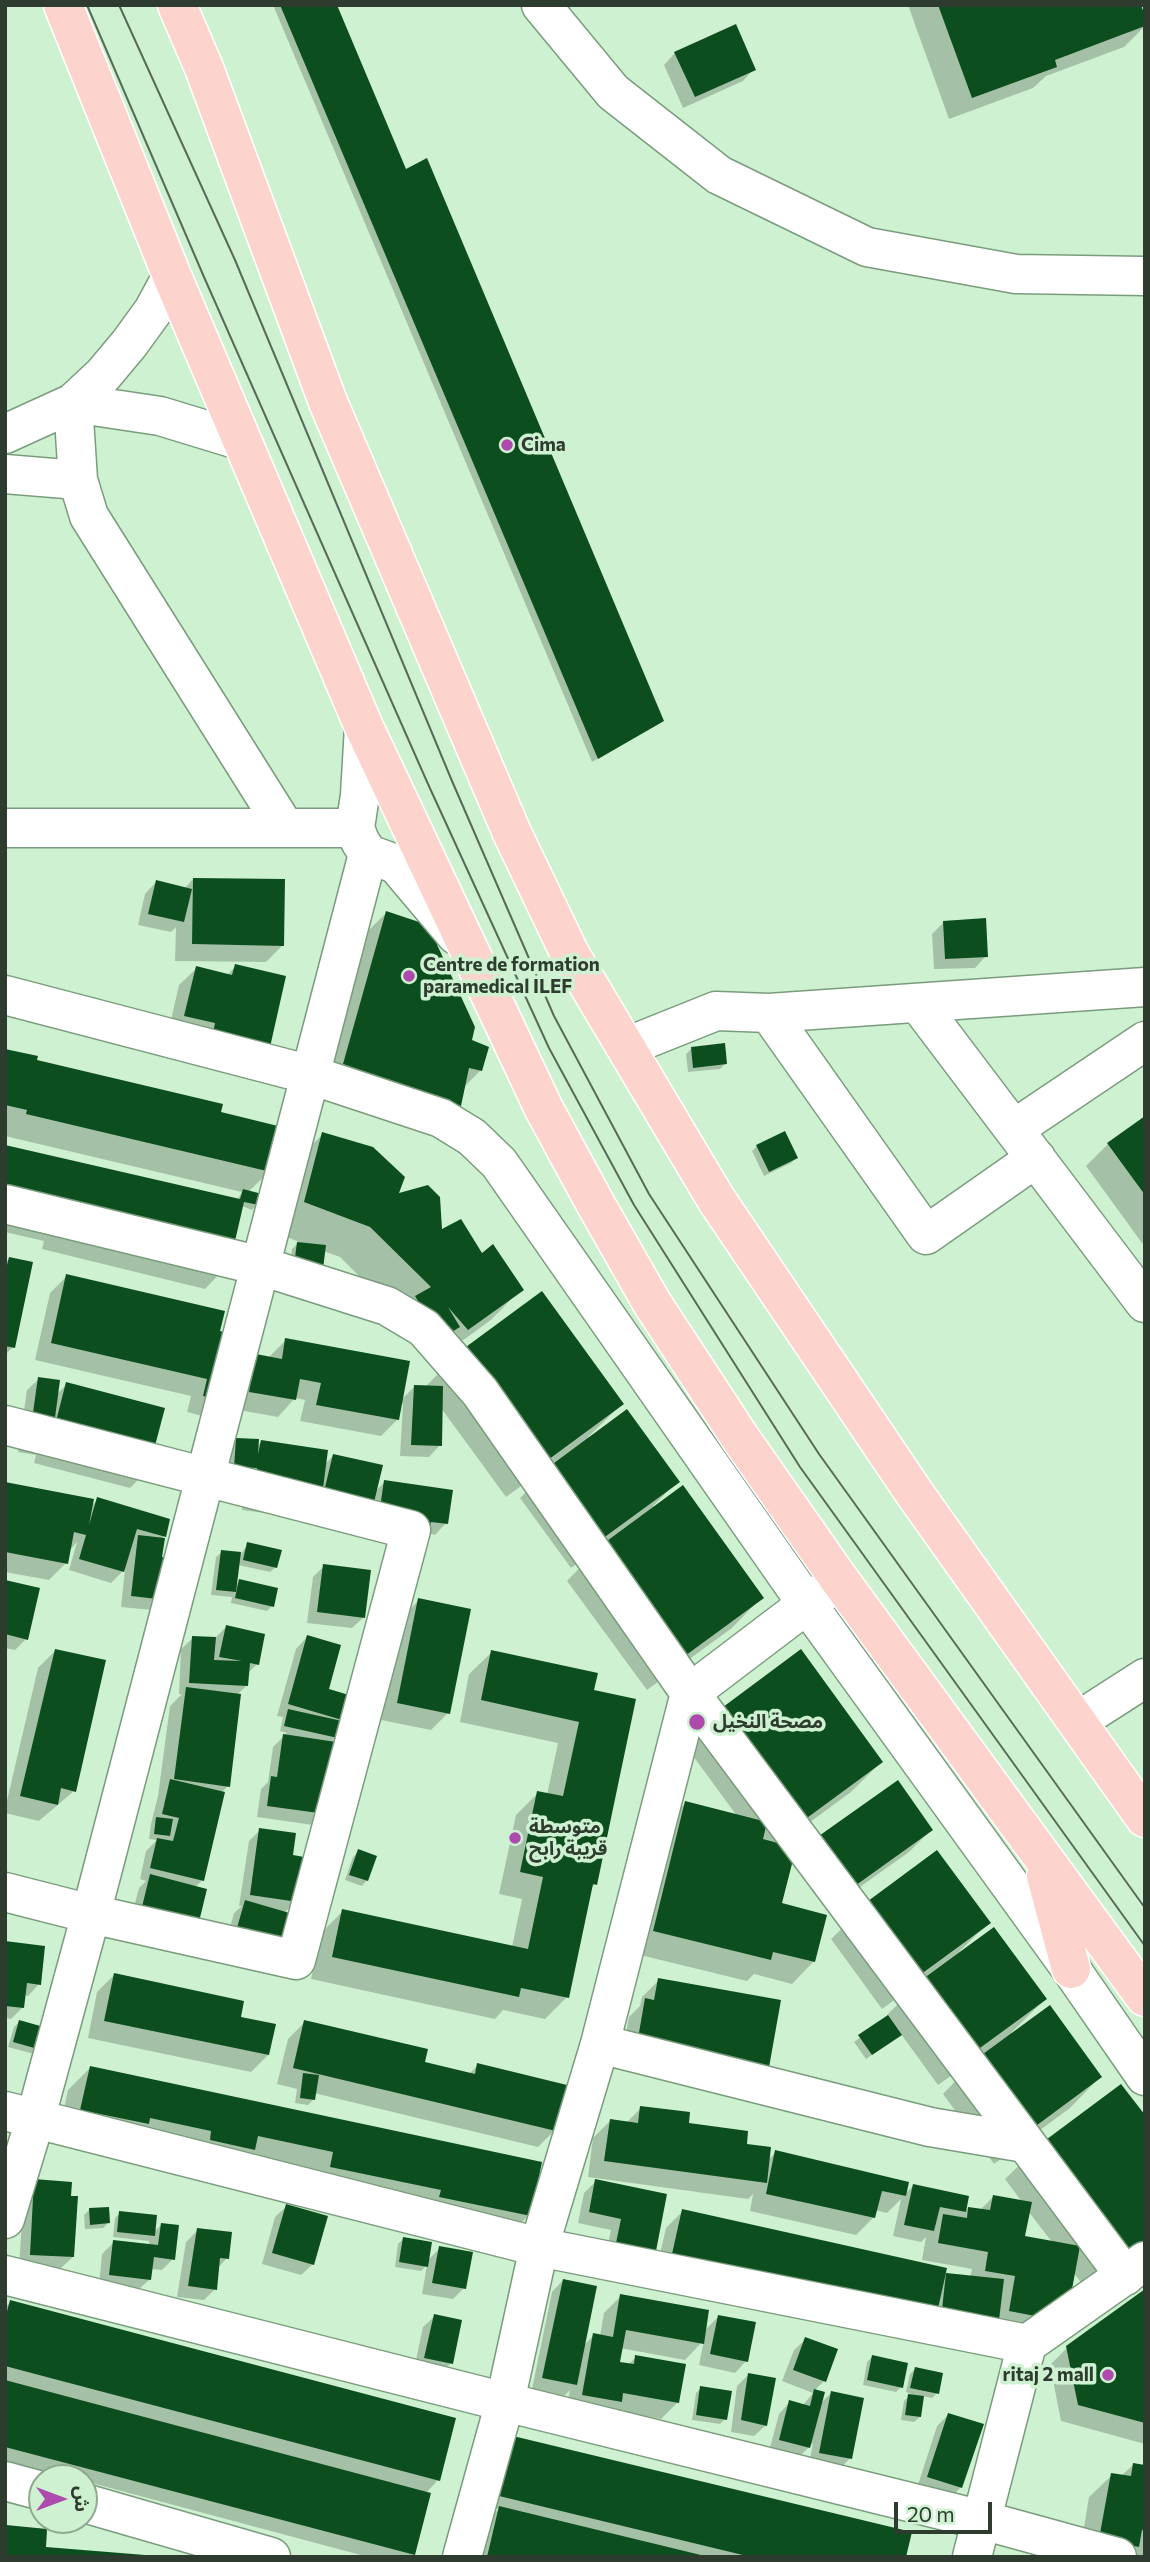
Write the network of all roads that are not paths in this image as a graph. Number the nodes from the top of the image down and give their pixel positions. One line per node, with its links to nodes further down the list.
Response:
1 (63, 5): 6 (main road)
2 (177, 5): 5 (main road)
3 (190, 5): 5 (street)
4 (541, 5): 7 (street)
5 (204, 68): 23 (main road)
6 (172, 276): 8 (street); 10 (main road)
7 (1145, 276)
8 (73, 403): 9 (street); 10 (street); 12 (street)
9 (5, 434)
10 (242, 440): 13 (main road)
11 (5, 474): 12 (street)
12 (78, 481): 15 (street)
13 (364, 727): 16 (street); 17 (main road)
14 (5, 828): 15 (street)
15 (285, 828): 16 (street)
16 (362, 841): 17 (street); 24 (street)
17 (471, 953): 31 (main road)
18 (1145, 987): 20 (street)
19 (5, 995): 24 (street)
20 (918, 1003): 21 (street); 25 (street)
21 (769, 1013): 23 (street); 25 (street)
22 (1145, 1041): 25 (street)
23 (626, 1047): 35 (main road)
24 (311, 1075): 27 (street); 32 (street)
25 (1025, 1144): 28 (street)
26 (5, 1204): 27 (street)
27 (261, 1266): 30 (street); 34 (street)
28 (1145, 1303)
29 (5, 1425): 30 (street)
30 (206, 1476): 39 (street); 39 (street)
31 (839, 1579): 32 (street); 37 (main road)
32 (807, 1604): 34 (street); 40 (street)
33 (1145, 1678): 35 (street)
34 (690, 1693): 42 (street); 45 (street)
35 (1078, 1721): 36 (main road)
36 (1145, 1818)
37 (1040, 1854): 40 (main road); 41 (main road)
38 (5, 1892): 39 (street)
39 (91, 1914): 44 (street)
40 (1072, 1969): 43 (street)
41 (1145, 1997)
42 (600, 2044): 45 (street); 47 (street)
43 (1145, 2076)
44 (20, 2115): 46 (street); 47 (street)
45 (1025, 2143): 48 (street)
46 (5, 2219)
47 (539, 2247): 50 (street); 51 (street)
48 (1135, 2269): 50 (street)
49 (5, 2275): 51 (street)
50 (1027, 2344): 55 (street)
51 (505, 2402): 55 (street); 58 (street)
52 (5, 2481): 53 (street)
53 (28, 2487)
54 (98, 2509): 56 (street)
55 (982, 2520): 59 (street); 60 (street)
56 (184, 2545): 57 (street)
57 (271, 2557)
58 (462, 2557)
59 (972, 2557)
60 (1117, 2557)

